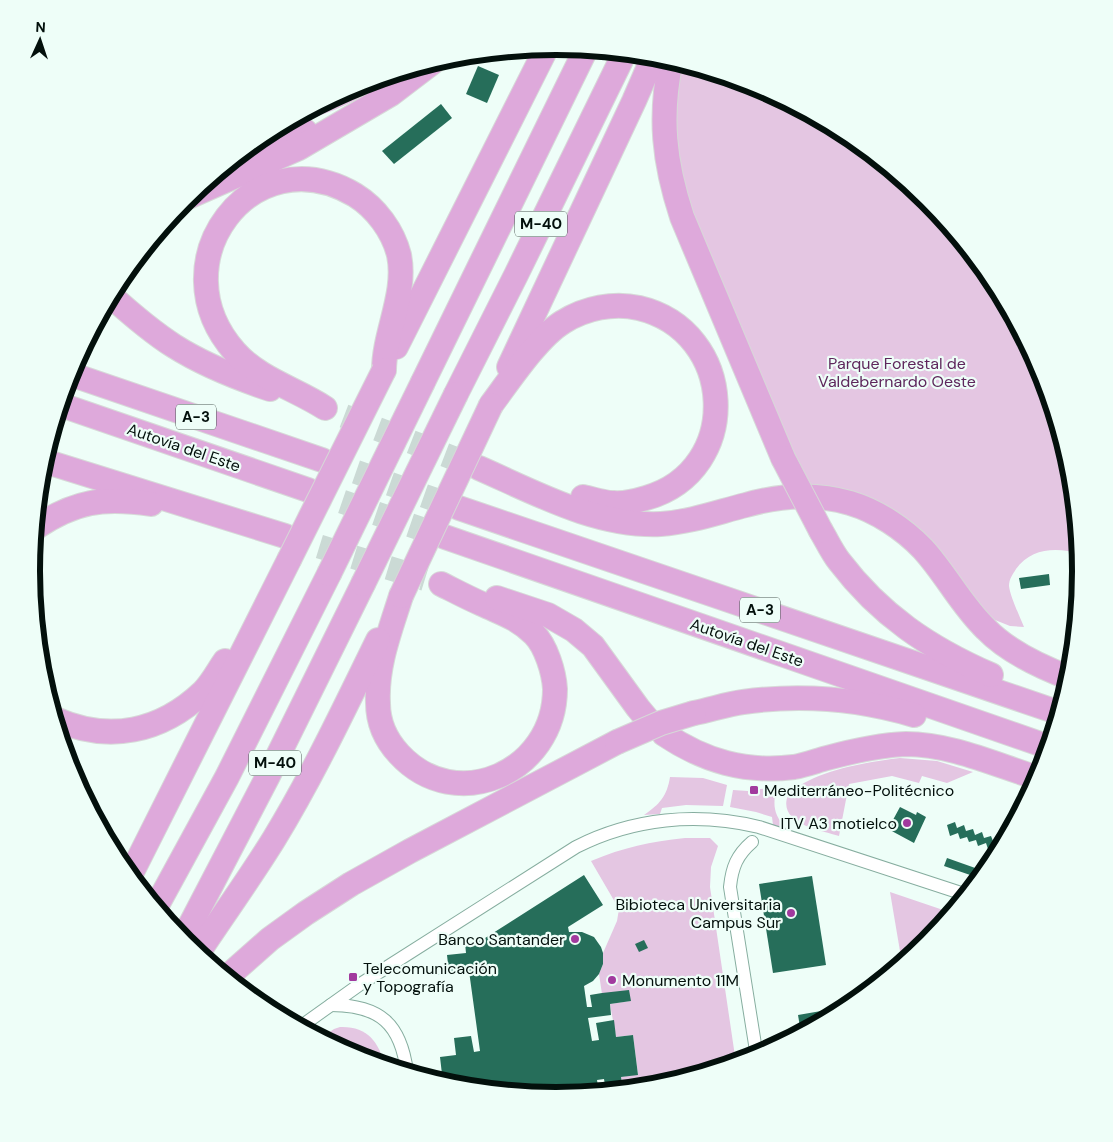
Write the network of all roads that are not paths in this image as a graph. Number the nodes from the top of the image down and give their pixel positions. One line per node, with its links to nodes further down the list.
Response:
1 (543, 55): 11 (highway)
2 (583, 56): 35 (highway, M-40, bridge)
3 (622, 59): 36 (highway, M-40, bridge)
4 (651, 63): 13 (highway)
5 (670, 67): 26 (highway, bridge)
6 (419, 73): 7 (highway)
7 (400, 88): 8 (highway); 9 (highway)
8 (268, 143)
9 (213, 186)
10 (117, 301): 11 (highway)
11 (384, 370): 23 (highway, bridge)
12 (78, 377): 15 (highway, Autovía del Este / A-3)
13 (491, 405): 24 (highway, bridge); 25 (highway)
14 (66, 407): 17 (highway, Autovía del Este / A-3)
15 (322, 460)
16 (52, 463): 19 (highway)
17 (308, 490)
18 (459, 508): 27 (highway, Autovía del Este / A-3)
19 (228, 520): 20 (highway); 21 (highway)
20 (42, 524)
21 (285, 536)
22 (446, 537): 29 (highway, Autovía del Este / A-3)
23 (289, 560): 28 (highway); 33 (highway)
24 (401, 596): 31 (highway); 37 (highway)
25 (1062, 675)
26 (1056, 700)
27 (1053, 711)
28 (63, 723)
29 (1022, 738): 30 (highway, Autovía del Este / A-3); 38 (highway, bridge)
30 (1043, 745)
31 (1031, 776)
32 (752, 842): 41 (street)
33 (134, 868)
34 (960, 893): 39 (street)
35 (159, 901)
36 (186, 931)
37 (202, 946)
38 (232, 973)
39 (331, 1005): 40 (street); 42 (street)
40 (306, 1022)
41 (756, 1047)
42 (406, 1065)

